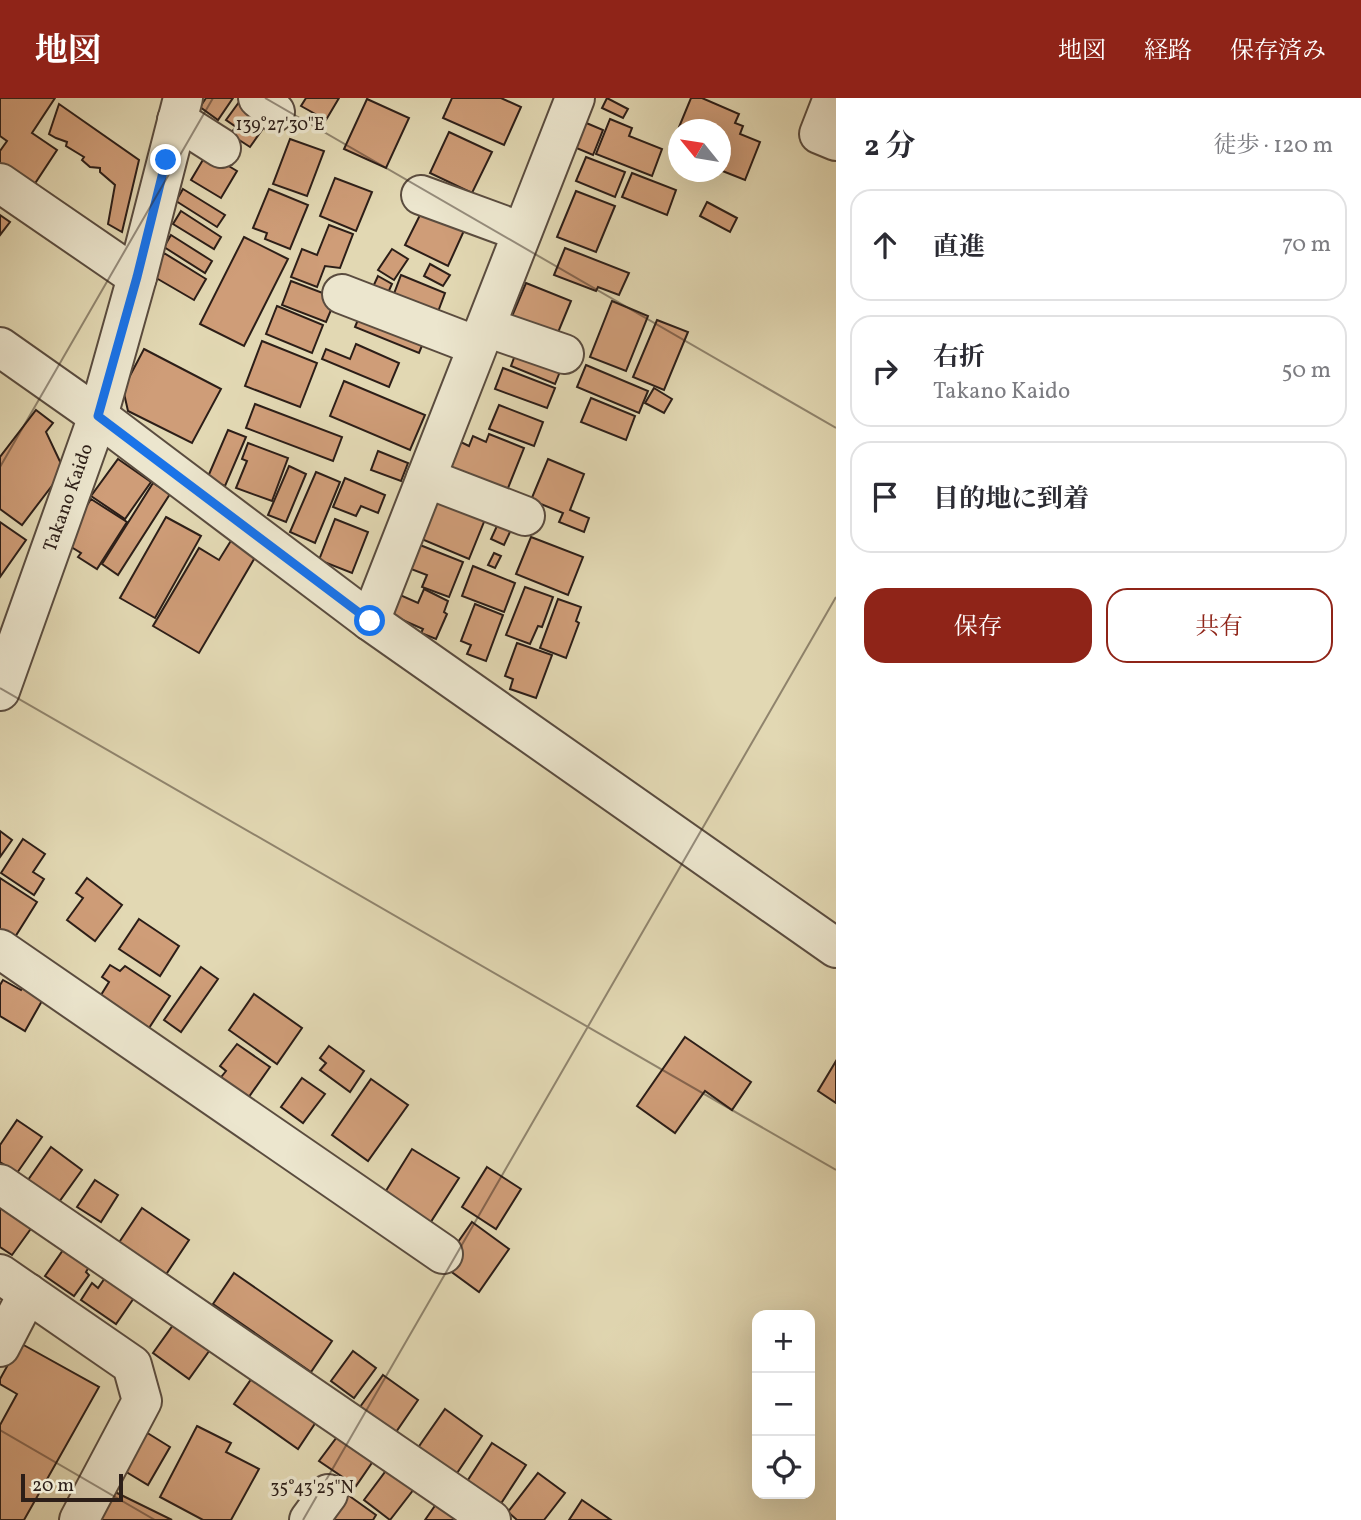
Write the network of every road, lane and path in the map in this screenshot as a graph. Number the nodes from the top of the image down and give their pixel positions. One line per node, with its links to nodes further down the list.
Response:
1 (575, 98): 8 (street)
2 (834, 98): 4 (street)
3 (180, 109): 5 (street); 9 (street, Takano Kaido)
4 (836, 141)
5 (220, 148)
6 (0, 183): 9 (street)
7 (421, 195): 8 (street)
8 (522, 232): 11 (street)
9 (137, 277): 14 (street, Takano Kaido)
10 (342, 294): 11 (street)
11 (482, 336): 13 (street); 15 (street)
12 (0, 347): 14 (street)
13 (564, 354)
14 (98, 416): 17 (street); 18 (street, Takano Kaido)
15 (426, 478): 16 (street); 17 (street)
16 (525, 516)
17 (370, 621): 20 (street)
18 (1, 687)
19 (0, 948): 22 (street)
20 (836, 948)
21 (0, 1184): 26 (street)
22 (443, 1254)
23 (14, 1284): 24 (street); 25 (street)
24 (0, 1347)
25 (79, 1520)
26 (491, 1520)

